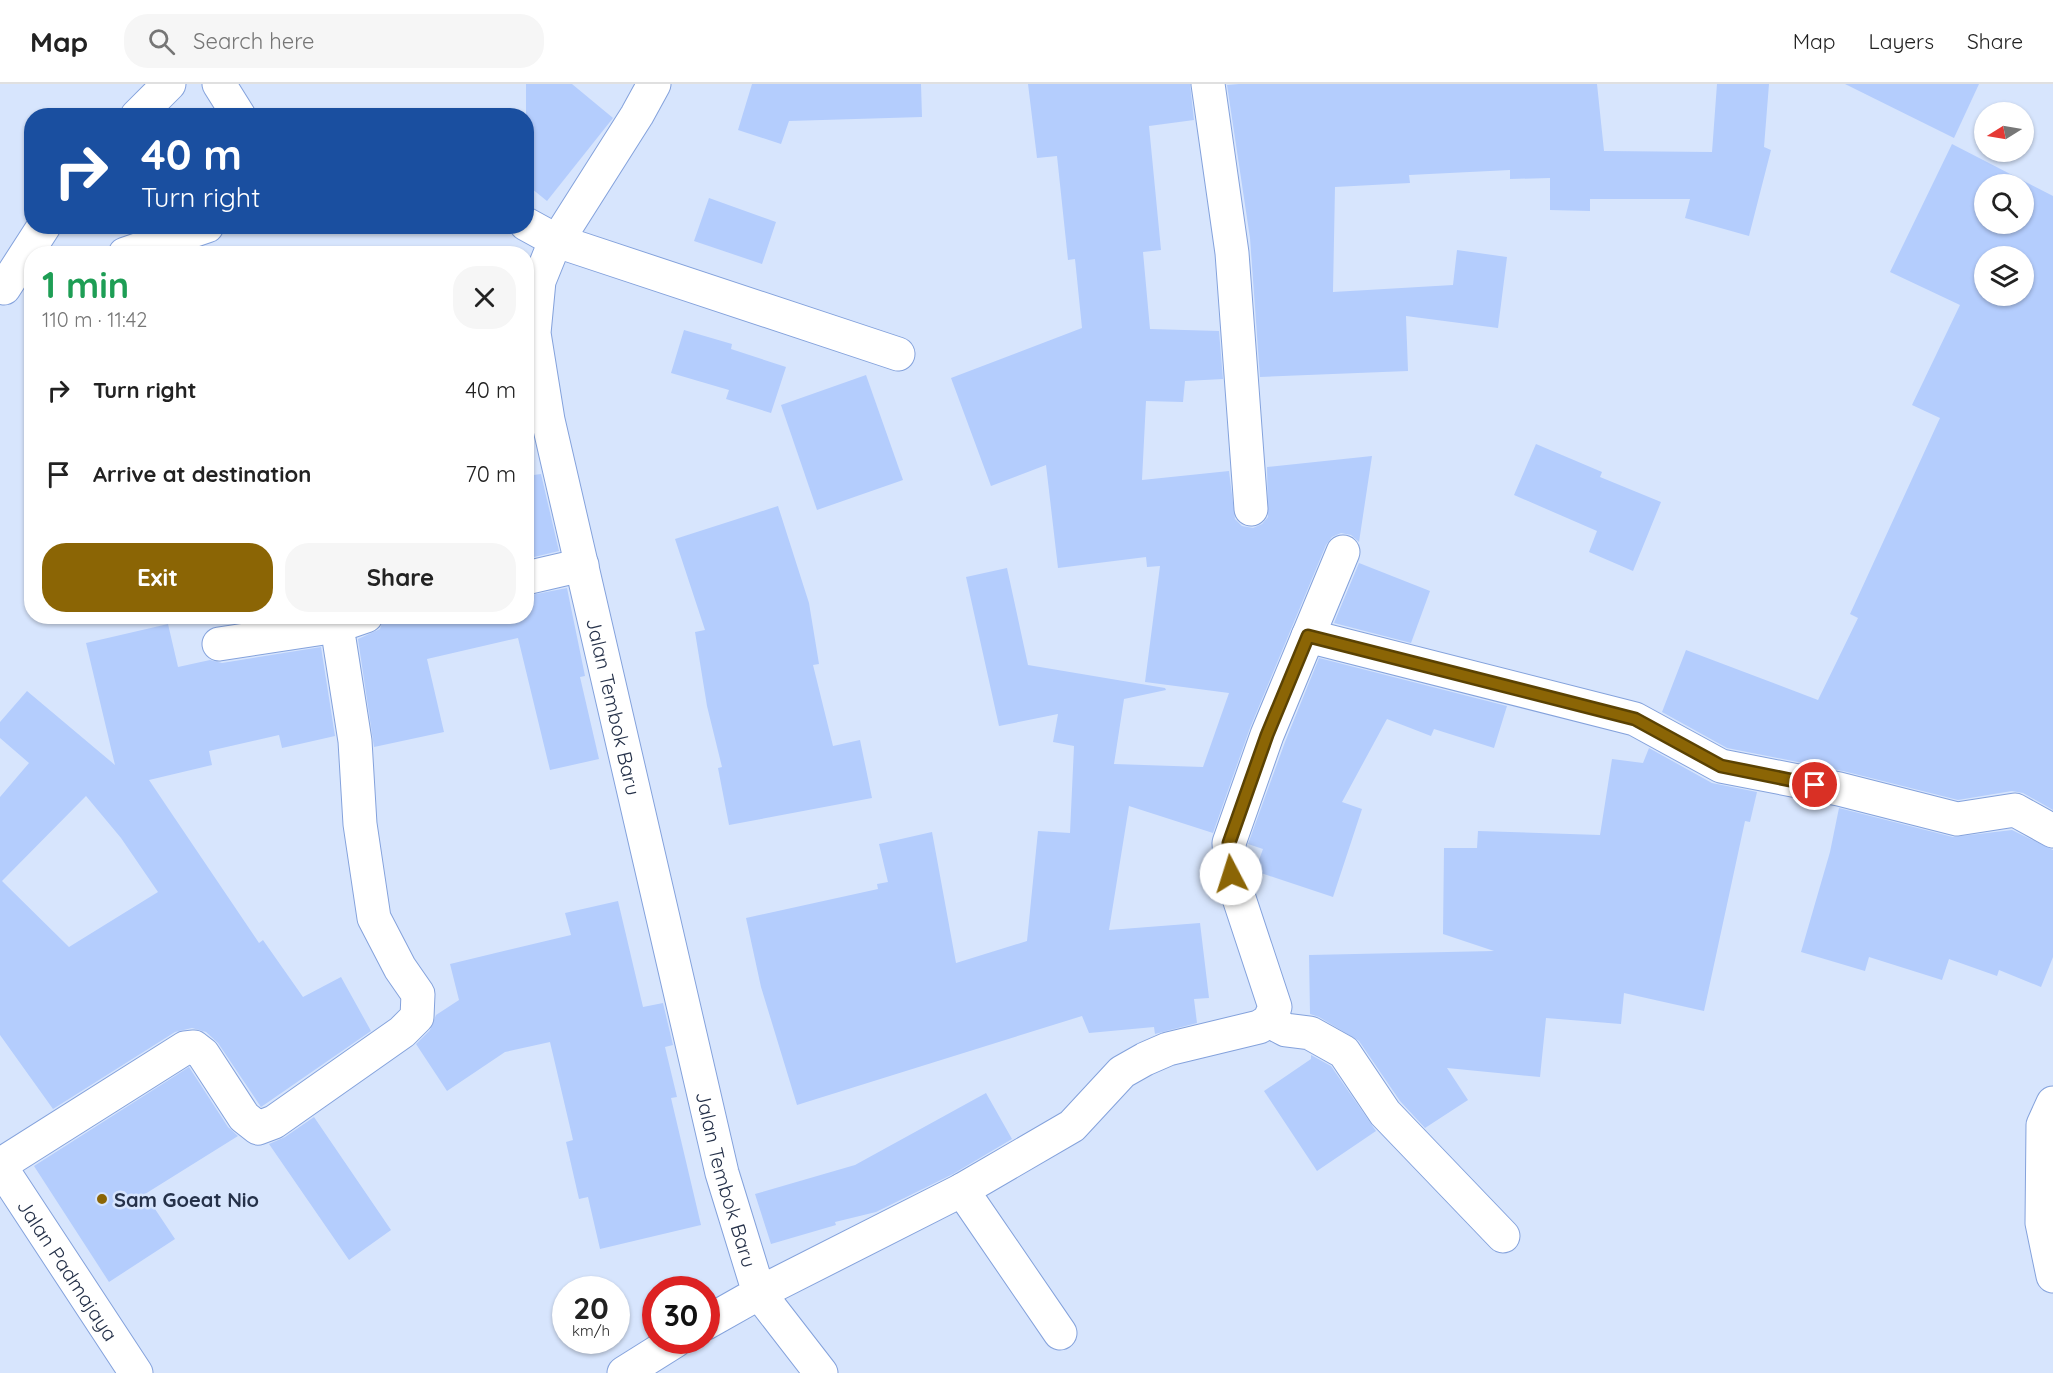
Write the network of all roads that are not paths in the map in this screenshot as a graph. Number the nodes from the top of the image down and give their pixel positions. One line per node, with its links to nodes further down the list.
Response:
1 (169, 84): 5 (street)
2 (219, 84): 6 (street)
3 (654, 84): 9 (street, Jalan Tembok Baru)
4 (1208, 84): 14 (street)
5 (145, 108)
6 (234, 108)
7 (534, 228): 9 (street)
8 (184, 234): 10 (street)
9 (557, 240): 13 (street); 16 (street, Jalan Tembok Baru)
10 (148, 246)
11 (24, 263): 12 (street)
12 (12, 285)
13 (898, 354)
14 (1251, 509)
15 (1343, 552): 20 (street)
16 (582, 565): 17 (street); 29 (street, Jalan Tembok Baru)
17 (534, 576)
18 (334, 624): 21 (street)
19 (351, 624): 25 (street)
20 (1308, 636): 22 (street); 23 (street)
21 (219, 644)
22 (2053, 831)
23 (1269, 1021): 26 (street); 27 (street)
24 (2053, 1103): 28 (street)
25 (0, 1166): 33 (street, Jalan Padmajaya)
26 (962, 1190): 29 (street); 31 (street)
27 (1503, 1236)
28 (2053, 1276)
29 (759, 1293): 30 (street, Jalan Tembok Baru); 35 (street)
30 (720, 1315)
31 (1060, 1333)
32 (654, 1354): 34 (street)
33 (136, 1373)
34 (624, 1373)
35 (820, 1373)

